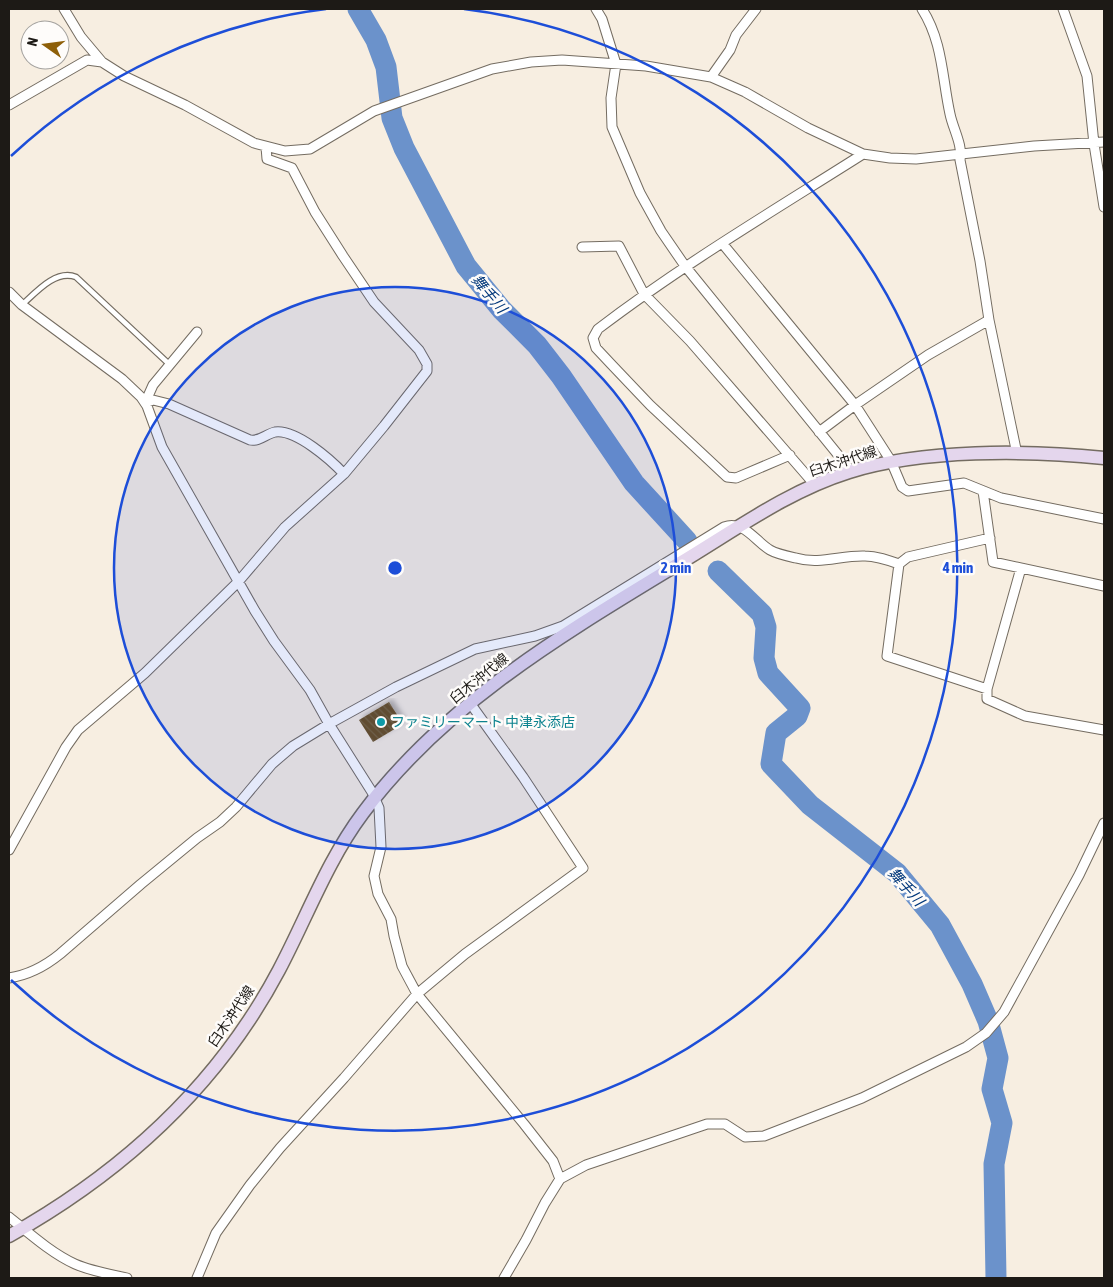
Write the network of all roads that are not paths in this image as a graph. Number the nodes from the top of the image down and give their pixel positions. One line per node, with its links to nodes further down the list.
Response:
1 (64, 9): 6 (street)
2 (596, 9): 7 (street)
3 (756, 9): 8 (street)
4 (922, 9): 13 (street)
5 (1064, 9): 11 (street)
6 (102, 62): 9 (street); 12 (street)
7 (616, 64): 8 (street); 12 (street); 18 (street)
8 (711, 76): 14 (street)
9 (9, 105)
10 (1104, 142): 11 (street)
11 (1094, 144): 13 (street); 15 (street)
12 (266, 147): 33 (street)
13 (962, 153): 14 (street); 22 (street)
14 (862, 154): 16 (street)
15 (1104, 207)
16 (722, 244): 18 (street); 26 (street)
17 (582, 247): 20 (street)
18 (685, 266): 20 (street); 27 (street)
19 (9, 292): 21 (street)
20 (644, 294): 29 (street); 29 (street)
21 (22, 304): 24 (lane); 25 (street)
22 (989, 320): 26 (street); 28 (street)
23 (197, 332): 24 (street)
24 (169, 364): 25 (street)
25 (144, 403): 33 (street); 41 (street)
26 (855, 405): 27 (street); 31 (street)
27 (819, 432): 32 (street)
28 (1017, 454): 30 (main road, 臼木沖代線); 31 (main road, 臼木沖代線)
29 (790, 455): 34 (street)
30 (1104, 458)
31 (891, 461): 32 (main road, 臼木沖代線); 35 (street)
32 (852, 472): 34 (main road, 臼木沖代線)
33 (344, 474): 41 (street)
34 (815, 485): 37 (main road, 臼木沖代線)
35 (983, 491): 36 (street); 38 (street)
36 (1104, 520)
37 (739, 526): 39 (street); 44 (main road, 臼木沖代線); 45 (street)
38 (990, 538): 39 (street); 40 (street)
39 (899, 564): 43 (street)
40 (1022, 568): 42 (street); 43 (street)
41 (238, 582): 45 (street); 49 (street)
42 (1104, 586)
43 (986, 689): 46 (street)
44 (470, 703): 47 (main road, 臼木沖代線); 51 (street)
45 (329, 724): 47 (street); 50 (street)
46 (1104, 730)
47 (374, 798): 51 (street); 54 (main road, 臼木沖代線)
48 (1104, 823): 52 (street)
49 (9, 850)
50 (9, 978)
51 (416, 994): 52 (street); 57 (street)
52 (560, 1179): 58 (street)
53 (9, 1217): 54 (street)
54 (22, 1229): 55 (main road, 臼木沖代線); 56 (street)
55 (9, 1236)
56 (127, 1278)
57 (197, 1278)
58 (504, 1278)

